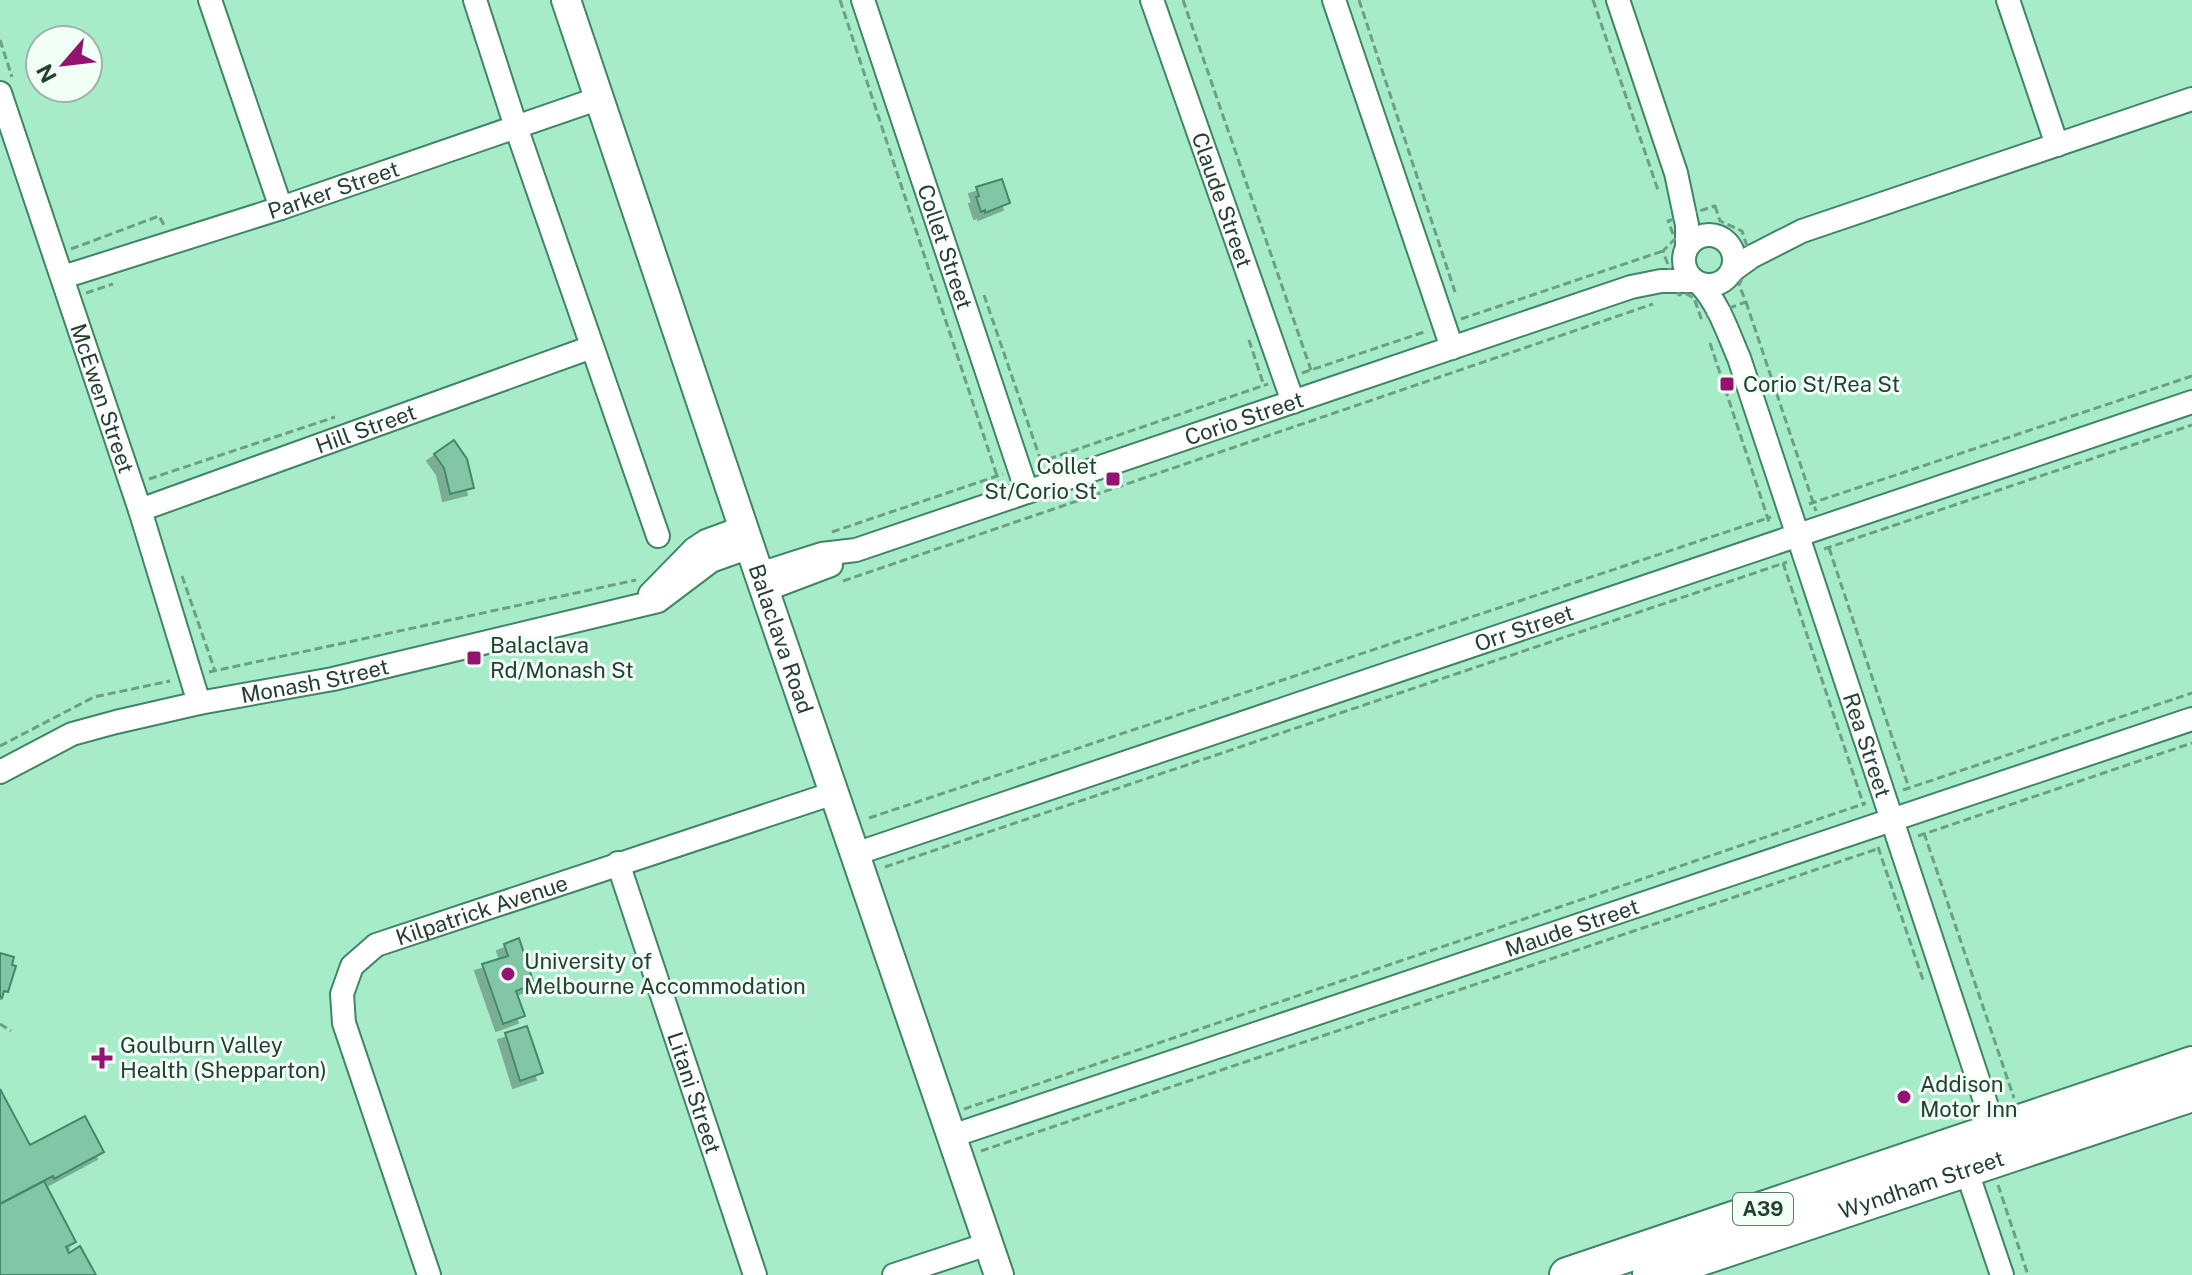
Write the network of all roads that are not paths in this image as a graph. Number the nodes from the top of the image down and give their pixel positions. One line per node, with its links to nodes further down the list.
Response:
1 (210, 0): 15 (street)
2 (475, 0): 12 (street)
3 (566, 0): 10 (main road, Balaclava Road)
4 (863, 0): 28 (street, Collet Street)
5 (1152, 0): 26 (street, Claude Street)
6 (1334, 0): 24 (street)
7 (1618, 0): 14 (street)
8 (2008, 0): 13 (street)
9 (0, 93): 20 (street, McEwen Street)
10 (600, 98): 12 (street, Parker Street); 31 (main road, Balaclava Road)
11 (2192, 99): 13 (street)
12 (516, 127): 15 (street, Parker Street); 23 (street)
13 (2057, 145): 16 (street)
14 (1676, 173): 17 (street); 18 (street)
15 (281, 208): 20 (street, Parker Street)
16 (1802, 231): 17 (street); 19 (street)
17 (1718, 238): 18 (street); 19 (street)
18 (1678, 251): 21 (street); 22 (street, Corio Street)
19 (1731, 273): 21 (street); 25 (street, Rea Street)
20 (63, 277): 29 (street, McEwen Street)
21 (1697, 282): 22 (street, Corio Street); 25 (street, Rea Street)
22 (1631, 287): 24 (street, Corio Street)
23 (592, 347): 29 (street, Hill Street); 30 (street)
24 (1452, 348): 26 (street, Corio Street)
25 (1739, 358): 32 (street, Rea Street)
26 (1293, 402): 28 (street, Corio Street)
27 (2192, 402): 32 (street, Orr Street)
28 (1027, 492): 33 (street, Corio Street)
29 (140, 510): 34 (street, McEwen Street)
30 (658, 536)
31 (747, 537): 33 (main road, Balaclava Road); 34 (street, Monash Street)
32 (1802, 546): 38 (street, Rea Street); 39 (street, Orr Street)
33 (762, 582): 37 (main road, Balaclava Road)
34 (199, 703): 36 (street, Monash Street)
35 (2192, 719): 38 (street, Maude Street)
36 (0, 772)
37 (834, 793): 39 (main road, Balaclava Road); 40 (street, Kilpatrick Avenue)
38 (1881, 823): 43 (street, Maude Street); 44 (street, Rea Street)
39 (855, 854): 43 (main road, Balaclava Road)
40 (618, 863): 46 (street, Kilpatrick Avenue); 47 (street, Litani Street)
41 (2192, 1064): 44 (highway, Wyndham Street / A39)
42 (2192, 1094): 44 (highway, Wyndham Street / A39)
43 (952, 1136): 45 (main road, Balaclava Road)
44 (1984, 1156): 50 (highway, Wyndham Street / A39); 51 (highway, Wyndham Street / A39); 52 (street, Rea Street)
45 (988, 1244): 48 (street); 49 (main road, Balaclava Road)
46 (429, 1275)
47 (755, 1275)
48 (894, 1275)
49 (999, 1275)
50 (1567, 1275)
51 (1650, 1275)
52 (2002, 1275)

